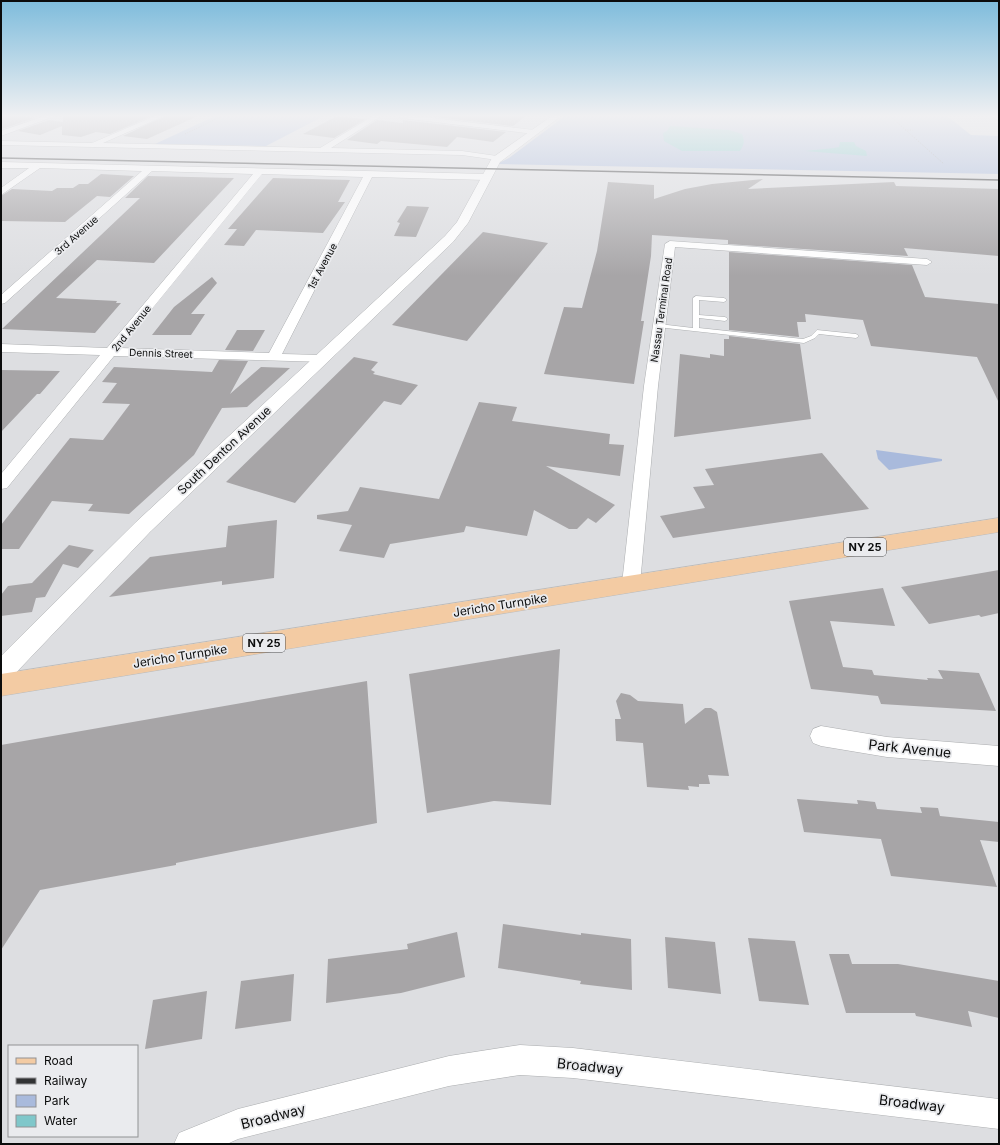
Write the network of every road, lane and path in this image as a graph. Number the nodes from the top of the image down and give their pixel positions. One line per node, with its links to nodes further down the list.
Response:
1 (33, 169): 8 (street)
2 (149, 169): 11 (street, 3rd Avenue)
3 (203, 169): 5 (street)
4 (491, 169): 7 (street, South Denton Avenue)
5 (260, 171): 6 (street); 18 (street, 2nd Avenue)
6 (369, 174): 7 (street); 19 (street, 1st Avenue)
7 (487, 177): 20 (street, South Denton Avenue)
8 (1, 192)
9 (927, 262): 14 (street, Nassau Terminal Road)
10 (724, 300): 12 (lane)
11 (1, 301)
12 (696, 316): 13 (lane); 15 (lane)
13 (725, 319)
14 (659, 326): 15 (lane); 23 (street, Nassau Terminal Road)
15 (696, 330): 16 (lane)
16 (856, 336)
17 (1, 348): 18 (street, Dennis Street)
18 (111, 352): 19 (street, Dennis Street); 21 (street, 2nd Avenue)
19 (274, 357): 20 (street, Dennis Street)
20 (322, 359): 24 (street, South Denton Avenue)
21 (1, 484)
22 (999, 525): 23 (main road, Jericho Turnpike / NY 25)
23 (631, 584): 25 (main road, Jericho Turnpike / NY 25)
24 (1, 672)
25 (1, 685)
26 (821, 736): 27 (street, Park Avenue)
27 (999, 756)
28 (999, 1114): 29 (street, Broadway)
29 (190, 1144)

